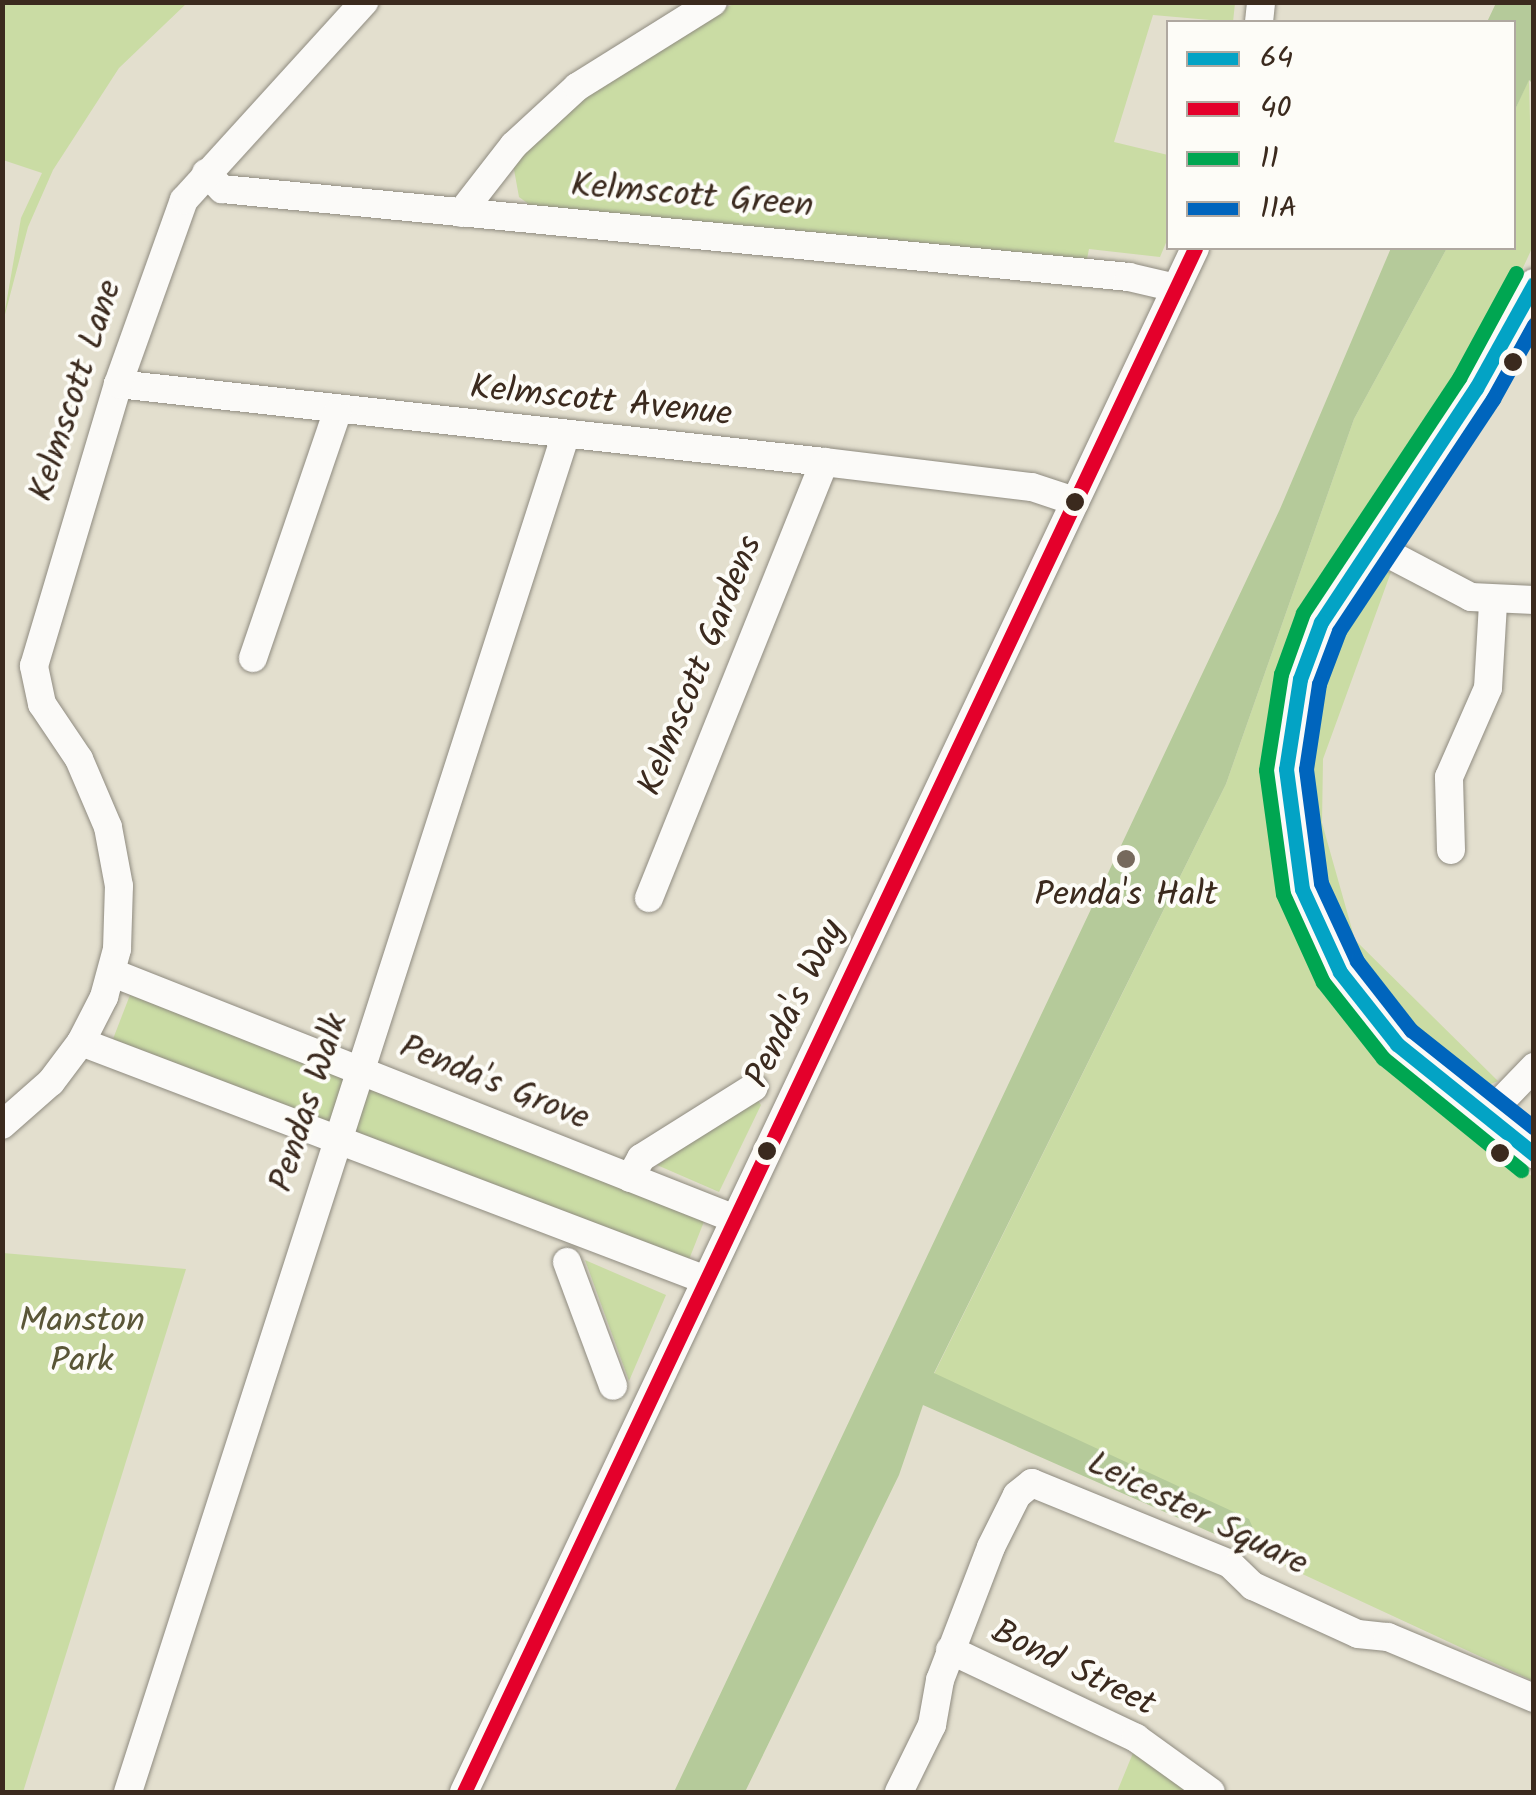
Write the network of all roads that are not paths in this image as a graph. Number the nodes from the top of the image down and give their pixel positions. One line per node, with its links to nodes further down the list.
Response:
1 (364, 2): 3 (street, Kelmscott Lane)
2 (713, 2): 4 (street)
3 (206, 173): 4 (street, Kelmscott Green); 8 (street, Kelmscott Lane)
4 (462, 213): 7 (street, Kelmscott Green)
5 (1194, 250): 7 (street, Penda's Way)
6 (1534, 282): 13 (street)
7 (1176, 288): 12 (street, Penda's Way)
8 (118, 384): 9 (street, Kelmscott Avenue); 19 (street, Kelmscott Lane)
9 (337, 413): 10 (street, Kelmscott Avenue); 16 (street)
10 (564, 436): 11 (street, Kelmscott Avenue); 22 (street, Pendas Walk)
11 (824, 462): 12 (street, Kelmscott Avenue); 18 (street, Kelmscott Gardens)
12 (1074, 501): 29 (street, Penda's Way)
13 (1368, 543): 15 (street); 24 (street)
14 (1534, 600): 15 (street)
15 (1492, 603): 17 (street)
16 (253, 658)
17 (1451, 850)
18 (648, 898)
19 (112, 974): 20 (street, Kelmscott Lane); 22 (street, Penda's Grove)
20 (81, 1042): 25 (street, Kelmscott Lane); 26 (street)
21 (1534, 1066): 24 (street)
22 (360, 1071): 26 (street, Pendas Walk); 28 (street, Penda's Grove)
23 (754, 1087): 28 (street, Penda's Way)
24 (1485, 1118): 27 (street)
25 (2, 1125)
26 (338, 1140): 31 (street); 35 (street, Pendas Walk)
27 (1534, 1154)
28 (630, 1178): 29 (street, Penda's Grove)
29 (736, 1219): 31 (street, Penda's Way)
30 (567, 1262): 32 (street)
31 (706, 1280): 36 (street, Penda's Way)
32 (613, 1386)
33 (950, 1650): 34 (street, Leicester Square); 37 (street, Leicester Square); 38 (street, Bond Street)
34 (1534, 1698)
35 (128, 1792)
36 (464, 1792)
37 (899, 1792)
38 (1211, 1792)

